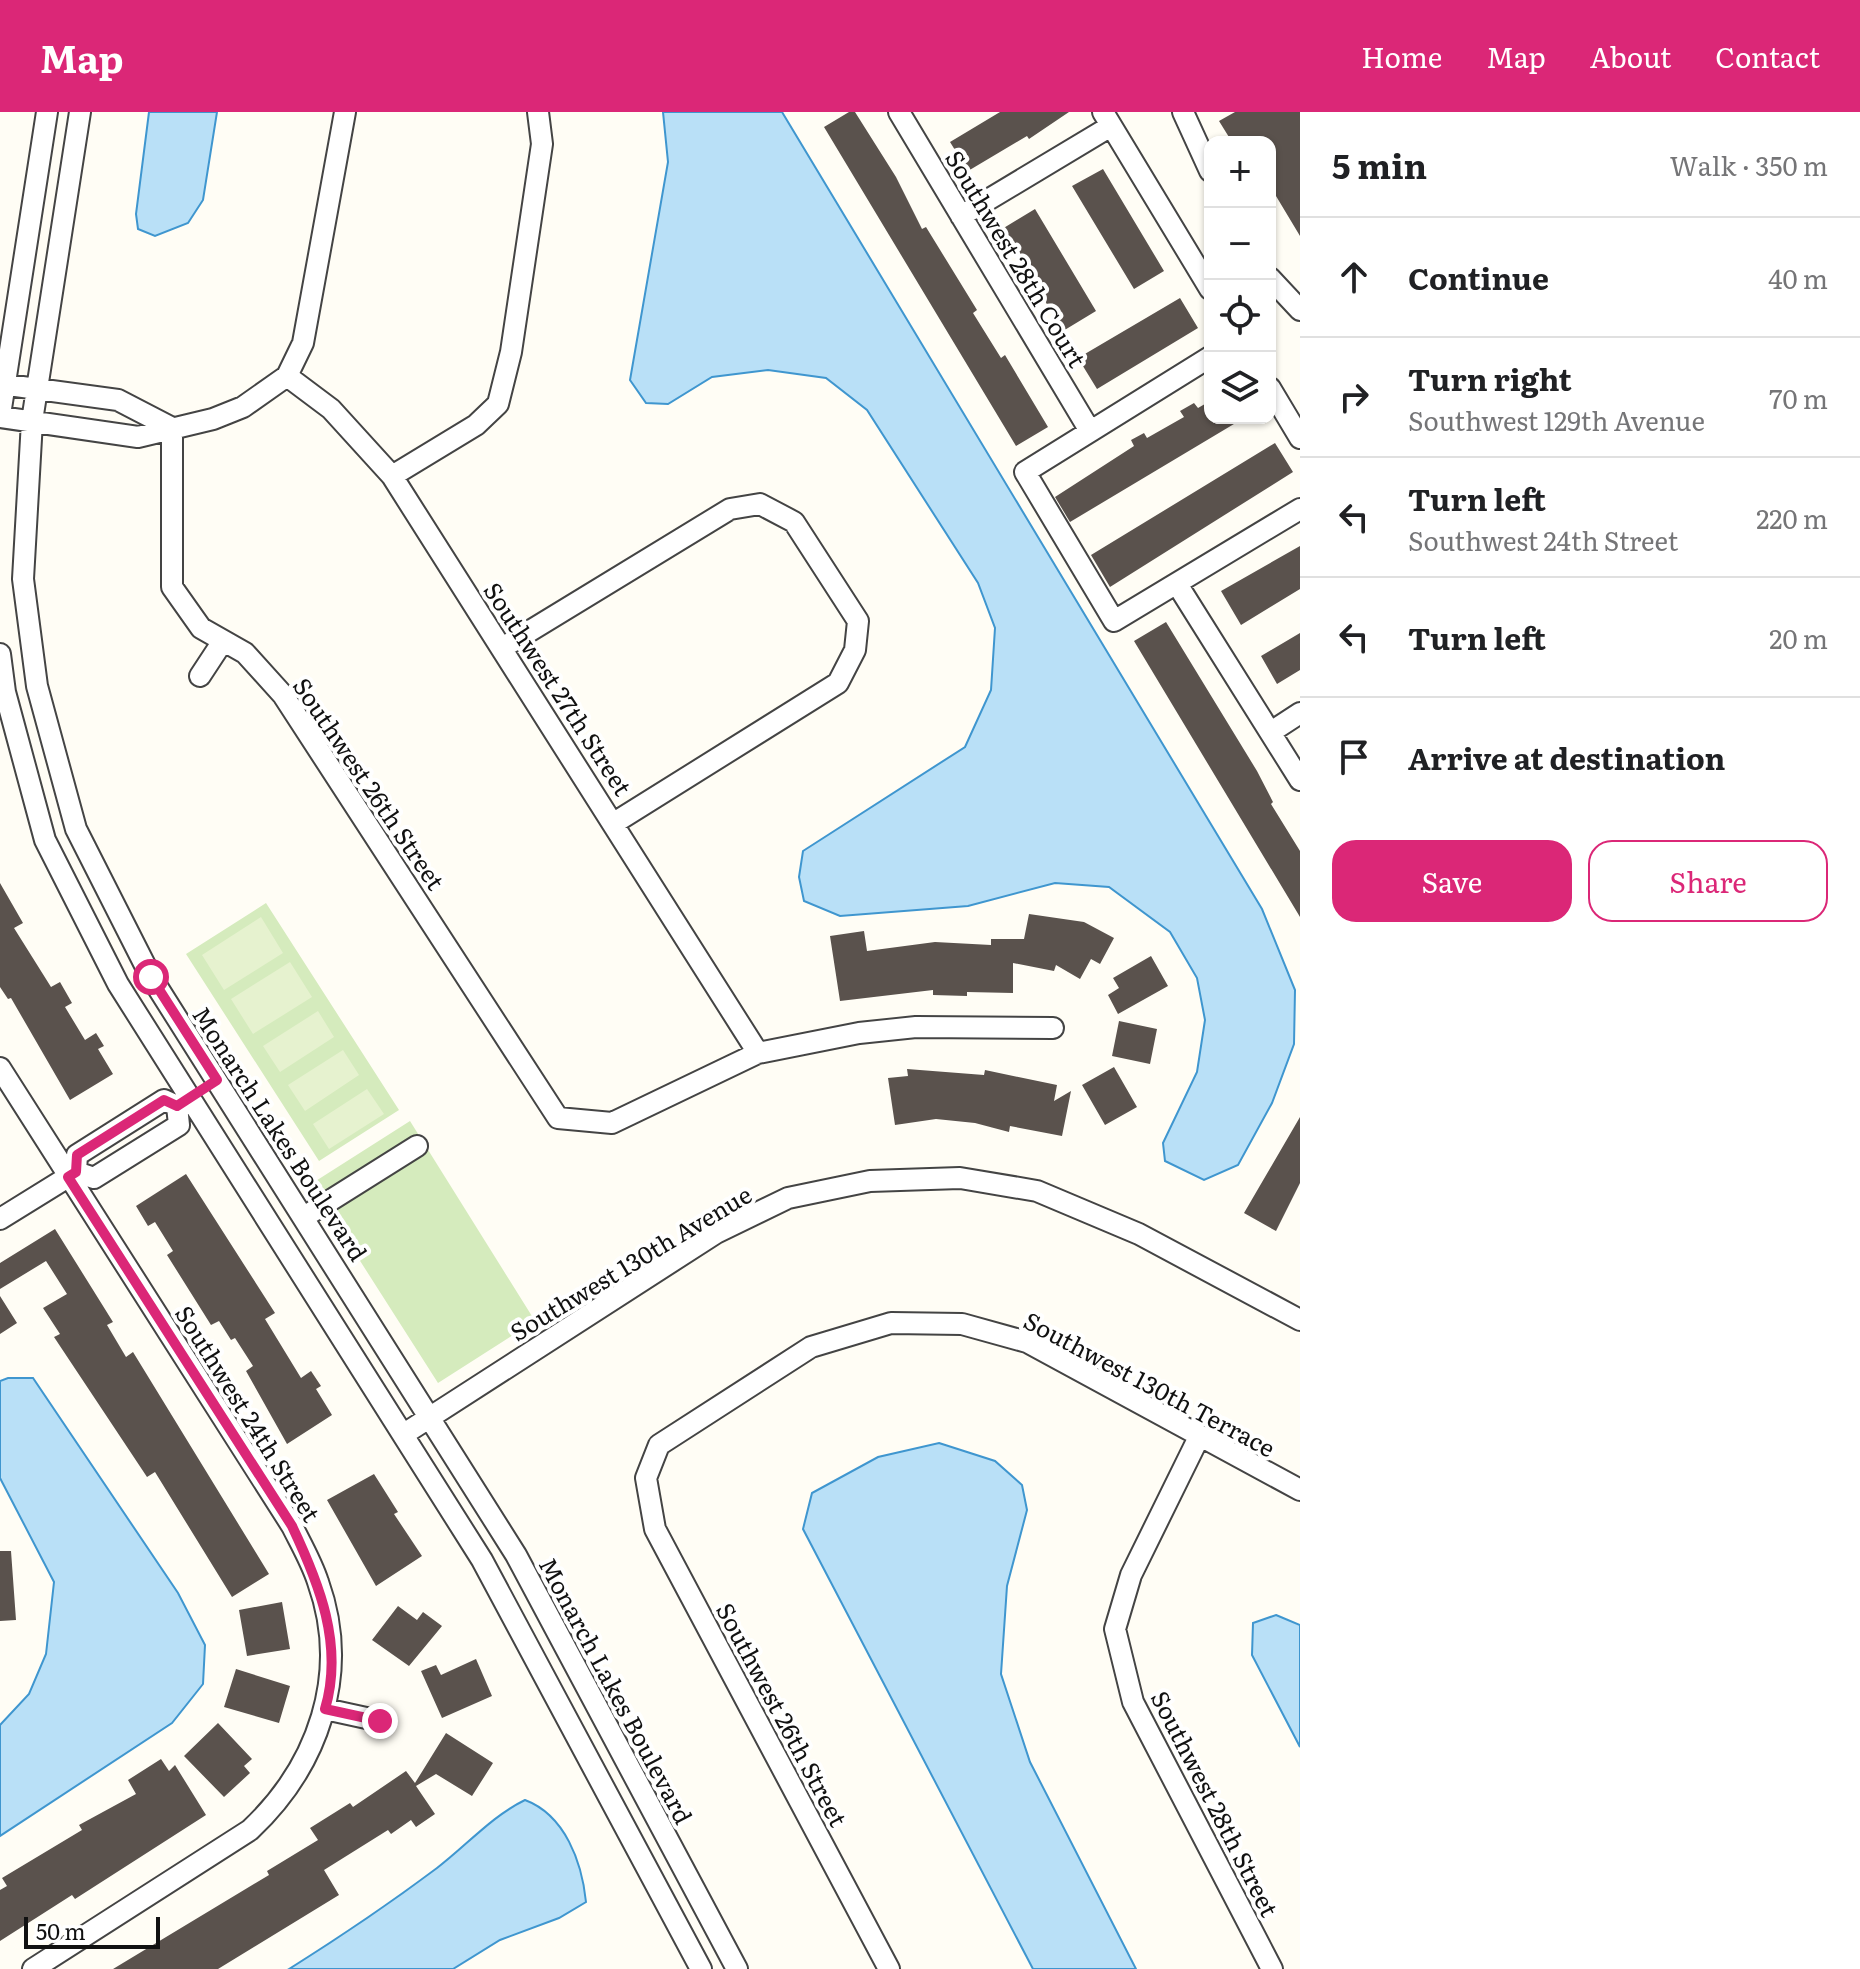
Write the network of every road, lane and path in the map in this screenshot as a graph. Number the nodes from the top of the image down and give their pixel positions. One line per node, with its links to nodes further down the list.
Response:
1 (47, 112): 15 (street)
2 (80, 112): 16 (street, Monarch Lakes Boulevard)
3 (345, 112): 14 (street)
4 (538, 112): 23 (street)
5 (899, 112): 9 (street, Southwest 28th Court)
6 (1183, 112): 8 (street)
7 (1107, 119): 9 (street); 10 (street)
8 (1204, 158)
9 (961, 216): 21 (street, Southwest 28th Court)
10 (1205, 280)
11 (1272, 280): 12 (street)
12 (1300, 310)
13 (1204, 361): 21 (street)
14 (287, 376): 20 (street); 23 (street, Southwest 27th Street)
15 (2, 384): 16 (street); 18 (street)
16 (37, 390): 19 (street, Monarch Lakes Boulevard); 20 (street)
17 (1276, 398): 22 (street)
18 (0, 416): 19 (street)
19 (32, 421): 20 (street); 37 (street, Monarch Lakes Boulevard)
20 (172, 428): 26 (street, Southwest 26th Street)
21 (1090, 431): 25 (street)
22 (1300, 438)
23 (392, 476): 27 (street, Southwest 27th Street)
24 (1300, 509): 25 (street)
25 (1177, 584): 31 (street)
26 (223, 641): 29 (street); 35 (street, Southwest 26th Street)
27 (502, 648): 33 (street, Southwest 27th Street); 33 (street)
28 (0, 654): 38 (street)
29 (200, 676)
30 (1300, 713): 31 (street)
31 (1271, 732): 32 (street)
32 (1300, 780)
33 (614, 823): 35 (street, Southwest 27th Street)
34 (1053, 1028): 35 (street)
35 (758, 1053)
36 (0, 1068): 42 (street, Southwest 24th Street)
37 (217, 1080): 38 (street); 43 (street, Monarch Lakes Boulevard)
38 (184, 1102): 39 (street); 41 (street); 47 (street)
39 (99, 1141): 41 (street); 42 (street)
40 (417, 1146): 43 (street)
41 (114, 1166): 42 (street)
42 (72, 1174): 44 (street); 51 (street, Southwest 24th Street)
43 (304, 1217): 46 (street, Monarch Lakes Boulevard)
44 (0, 1219)
45 (1300, 1320): 46 (street, Southwest 130th Avenue)
46 (431, 1417): 47 (street, Southwest 130th Avenue); 55 (street, Monarch Lakes Boulevard)
47 (404, 1434): 54 (street)
48 (1199, 1437): 49 (street, Southwest 130th Terrace); 50 (street, Southwest 130th Terrace); 57 (street, Southwest 28th Street)
49 (646, 1478): 56 (street, Southwest 26th Street)
50 (1300, 1490)
51 (325, 1709): 52 (street); 53 (street, Southwest 24th Street)
52 (380, 1721)
53 (33, 1969)
54 (701, 1969)
55 (737, 1969)
56 (889, 1969)
57 (1272, 1969)

